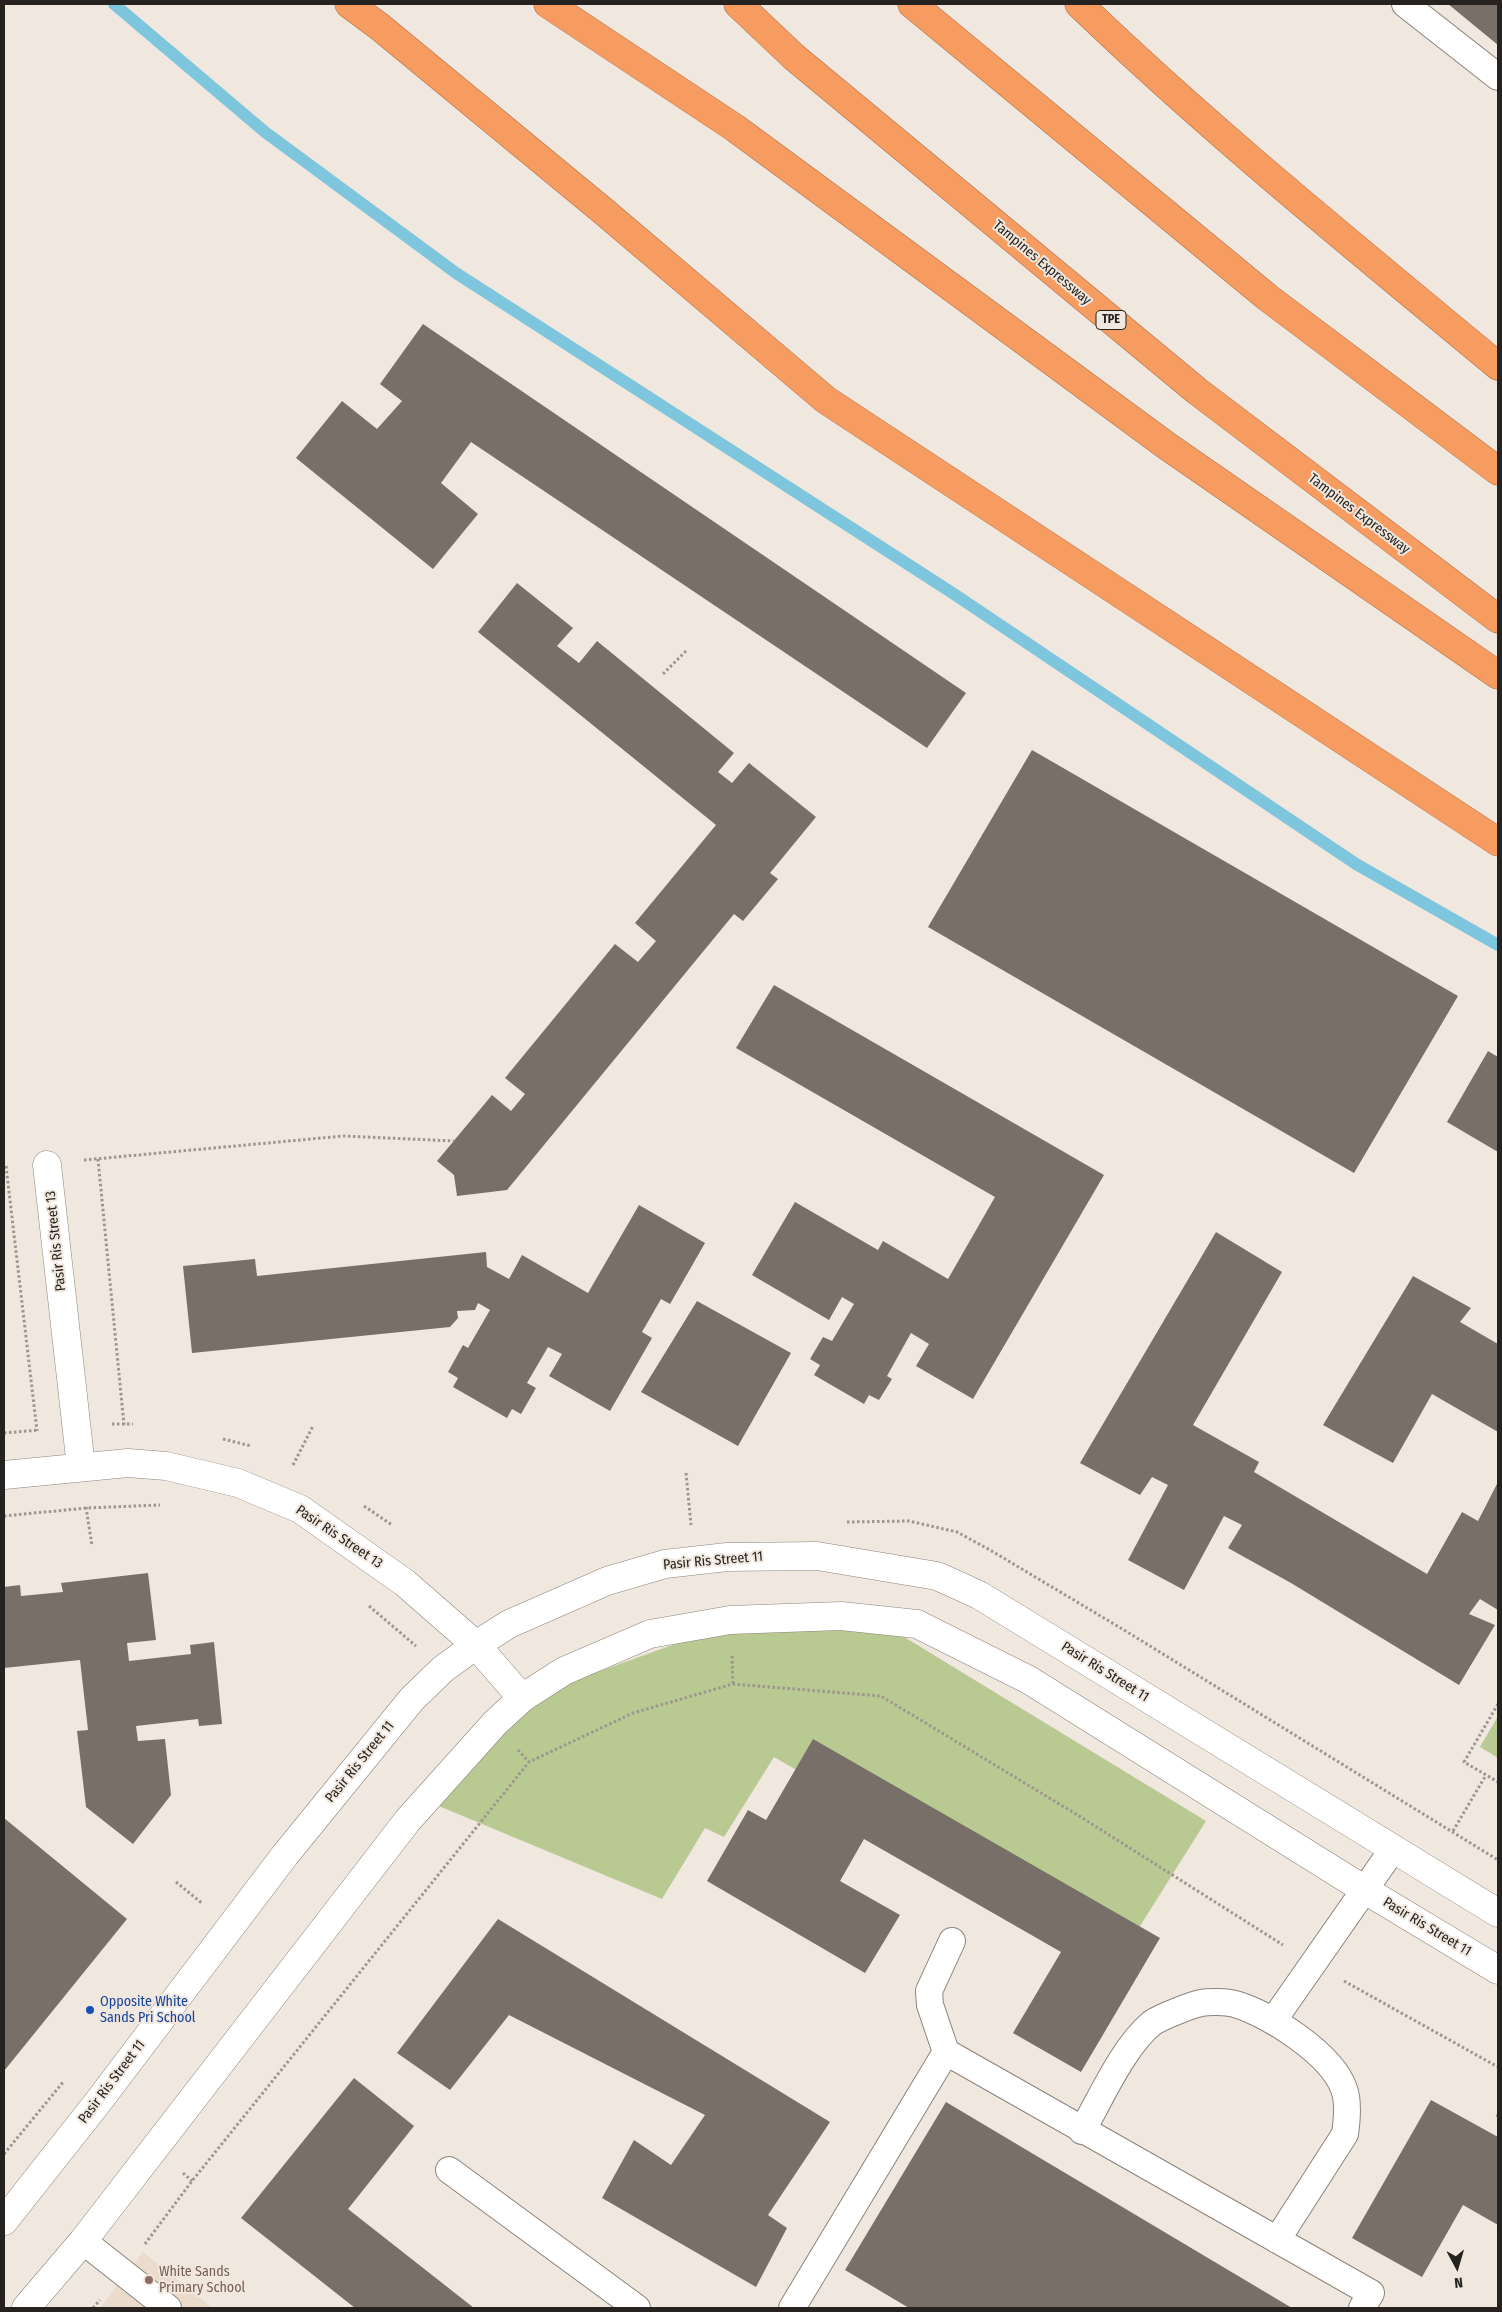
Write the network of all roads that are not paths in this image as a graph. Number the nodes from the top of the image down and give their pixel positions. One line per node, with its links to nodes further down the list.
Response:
1 (349, 4): 12 (highway)
2 (548, 4): 11 (highway)
3 (738, 4): 10 (highway, Tampines Expressway / TPE)
4 (912, 4): 9 (highway)
5 (1079, 4): 8 (highway)
6 (1405, 4): 7 (lane)
7 (1498, 77)
8 (1498, 366)
9 (1498, 471)
10 (1498, 619)
11 (1498, 675)
12 (1498, 842)
13 (47, 1165): 14 (street, Pasir Ris Street 13)
14 (81, 1467): 15 (street, Pasir Ris Street 13); 16 (street, Pasir Ris Street 13)
15 (4, 1475)
16 (476, 1645): 17 (street, Pasir Ris Street 13); 18 (street, Pasir Ris Street 11); 27 (street, Pasir Ris Street 11)
17 (522, 1698): 19 (street, Pasir Ris Street 11); 29 (street, Pasir Ris Street 11)
18 (1393, 1849): 19 (lane); 20 (street, Pasir Ris Street 11)
19 (1365, 1890): 22 (street, Pasir Ris Street 11); 23 (lane)
20 (1498, 1913)
21 (952, 1942): 24 (lane)
22 (1498, 1970)
23 (1273, 2021): 25 (lane); 28 (lane)
24 (946, 2052): 25 (lane); 33 (lane)
25 (1082, 2131): 28 (lane)
26 (449, 2170): 32 (lane)
27 (4, 2221)
28 (1277, 2240): 34 (lane)
29 (83, 2241): 30 (street, Pasir Ris Street 11); 31 (lane)
30 (26, 2308)
31 (168, 2308)
32 (637, 2308)
33 (792, 2308)
34 (1362, 2308)

